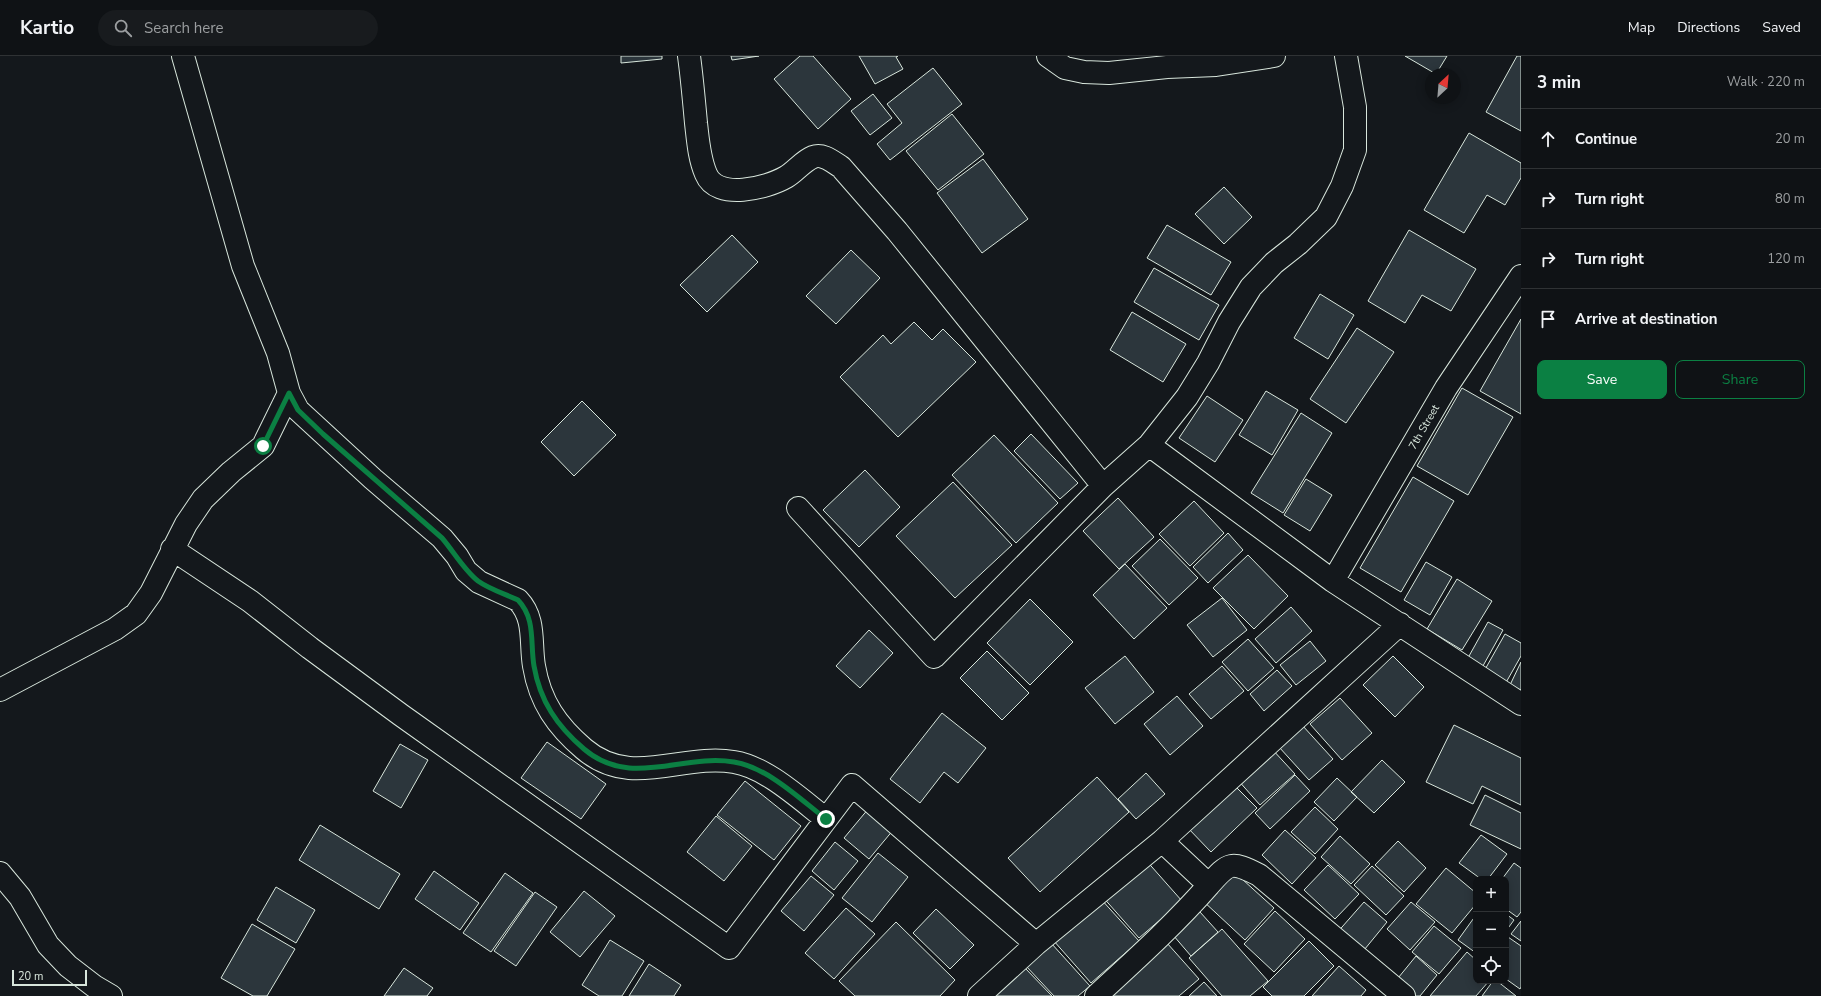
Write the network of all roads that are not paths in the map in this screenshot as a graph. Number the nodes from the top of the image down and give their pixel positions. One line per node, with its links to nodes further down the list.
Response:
1 (183, 56): 8 (street)
2 (689, 56): 10 (street)
3 (1048, 56): 6 (street)
4 (1274, 56): 6 (street)
5 (1346, 56): 9 (street)
6 (1213, 61)
7 (1521, 276): 13 (street, 7th Street)
8 (289, 393): 12 (street); 17 (street)
9 (1149, 445): 10 (street); 13 (street)
10 (1103, 486): 11 (street)
11 (798, 508)
12 (172, 549): 15 (street); 17 (street)
13 (1333, 581): 14 (street)
14 (1400, 624): 16 (street); 18 (street)
15 (0, 690)
16 (1521, 704)
17 (826, 819): 21 (street)
18 (1162, 841): 20 (street); 21 (street)
19 (0, 872): 22 (street)
20 (1209, 885): 24 (street); 25 (street)
21 (1036, 944): 23 (street)
22 (111, 996)
23 (981, 996)
24 (1096, 996)
25 (1404, 996)

